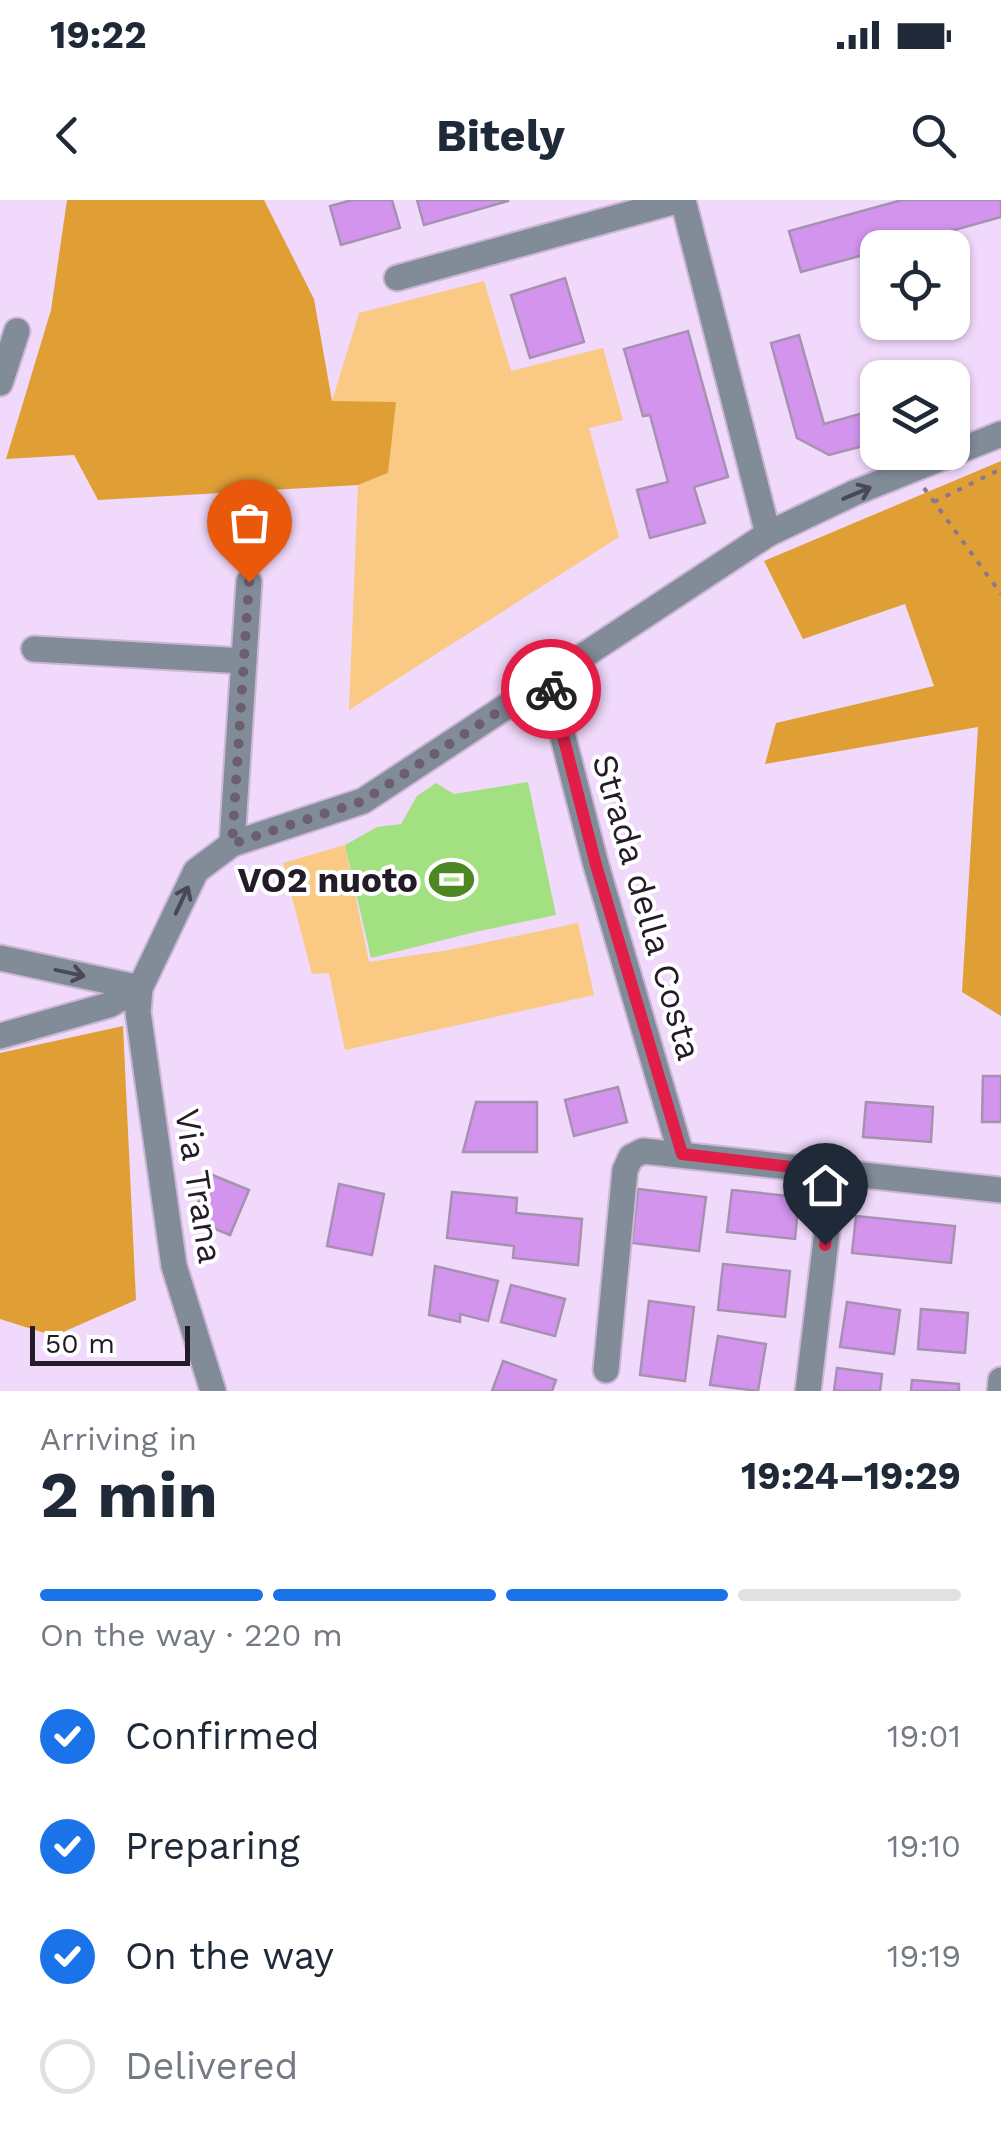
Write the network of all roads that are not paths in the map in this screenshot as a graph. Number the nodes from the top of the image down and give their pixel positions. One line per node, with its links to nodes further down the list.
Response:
1 (682, 200): 2 (street); 6 (street)
2 (398, 278)
3 (17, 331): 4 (street)
4 (0, 383)
5 (1001, 434): 6 (street, one-way to 5)
6 (768, 534): 10 (street)
7 (249, 582): 9 (street)
8 (34, 648): 9 (street)
9 (244, 661): 11 (street)
10 (548, 679): 11 (street); 15 (street, Strada della Costa)
11 (232, 844): 13 (street, one-way to 11)
12 (0, 958): 13 (street, one-way to 13)
13 (140, 988): 14 (street); 20 (street, Via Trana)
14 (0, 1036)
15 (682, 1154): 16 (street); 18 (street)
16 (834, 1172): 17 (street); 21 (street)
17 (1001, 1190)
18 (606, 1370)
19 (1001, 1380): 22 (street)
20 (213, 1391)
21 (808, 1391)
22 (1000, 1391)

